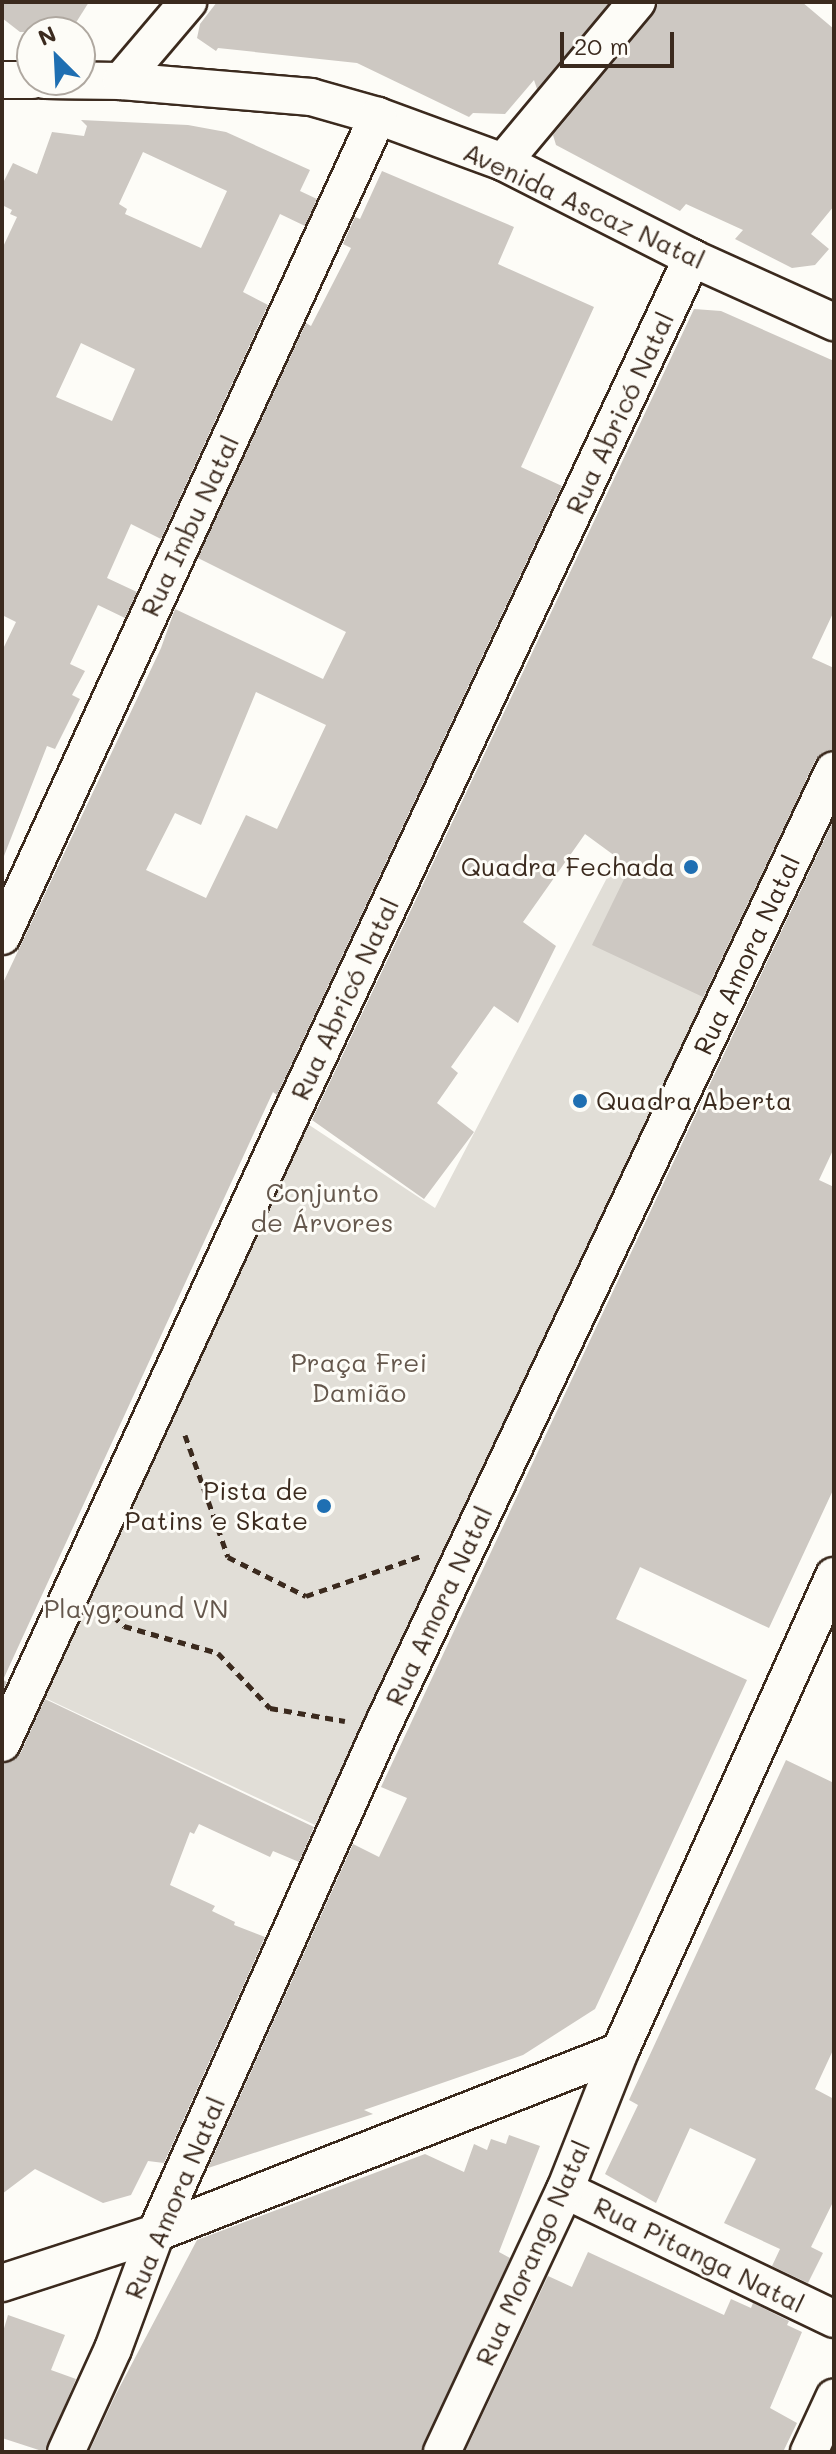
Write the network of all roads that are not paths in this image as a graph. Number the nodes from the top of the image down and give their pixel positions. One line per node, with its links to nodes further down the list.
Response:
1 (188, 2): 3 (street)
2 (637, 2): 6 (street)
3 (121, 81): 4 (street, Avenida Ascaz Natal); 5 (street, Avenida Ascaz Natal)
4 (96, 82)
5 (378, 116): 6 (street, Avenida Ascaz Natal); 10 (street, Rua Imbu Natal)
6 (503, 162): 7 (street, Avenida Ascaz Natal)
7 (692, 258): 8 (street, Avenida Ascaz Natal); 12 (street, Rua Abricó Natal)
8 (828, 308)
9 (834, 770): 15 (street, Rua Amora Natal)
10 (2, 936)
11 (834, 1576): 13 (street, Rua Morango Natal)
12 (2, 1743)
13 (620, 2051): 14 (street, Rua Morango Natal); 15 (street)
14 (565, 2190): 17 (street, Rua Pitanga Natal); 20 (street, Rua Morango Natal)
15 (156, 2233): 16 (street); 19 (street, Rua Amora Natal)
16 (2, 2283)
17 (834, 2319)
18 (834, 2398): 21 (street)
19 (66, 2452)
20 (442, 2452)
21 (809, 2452)

